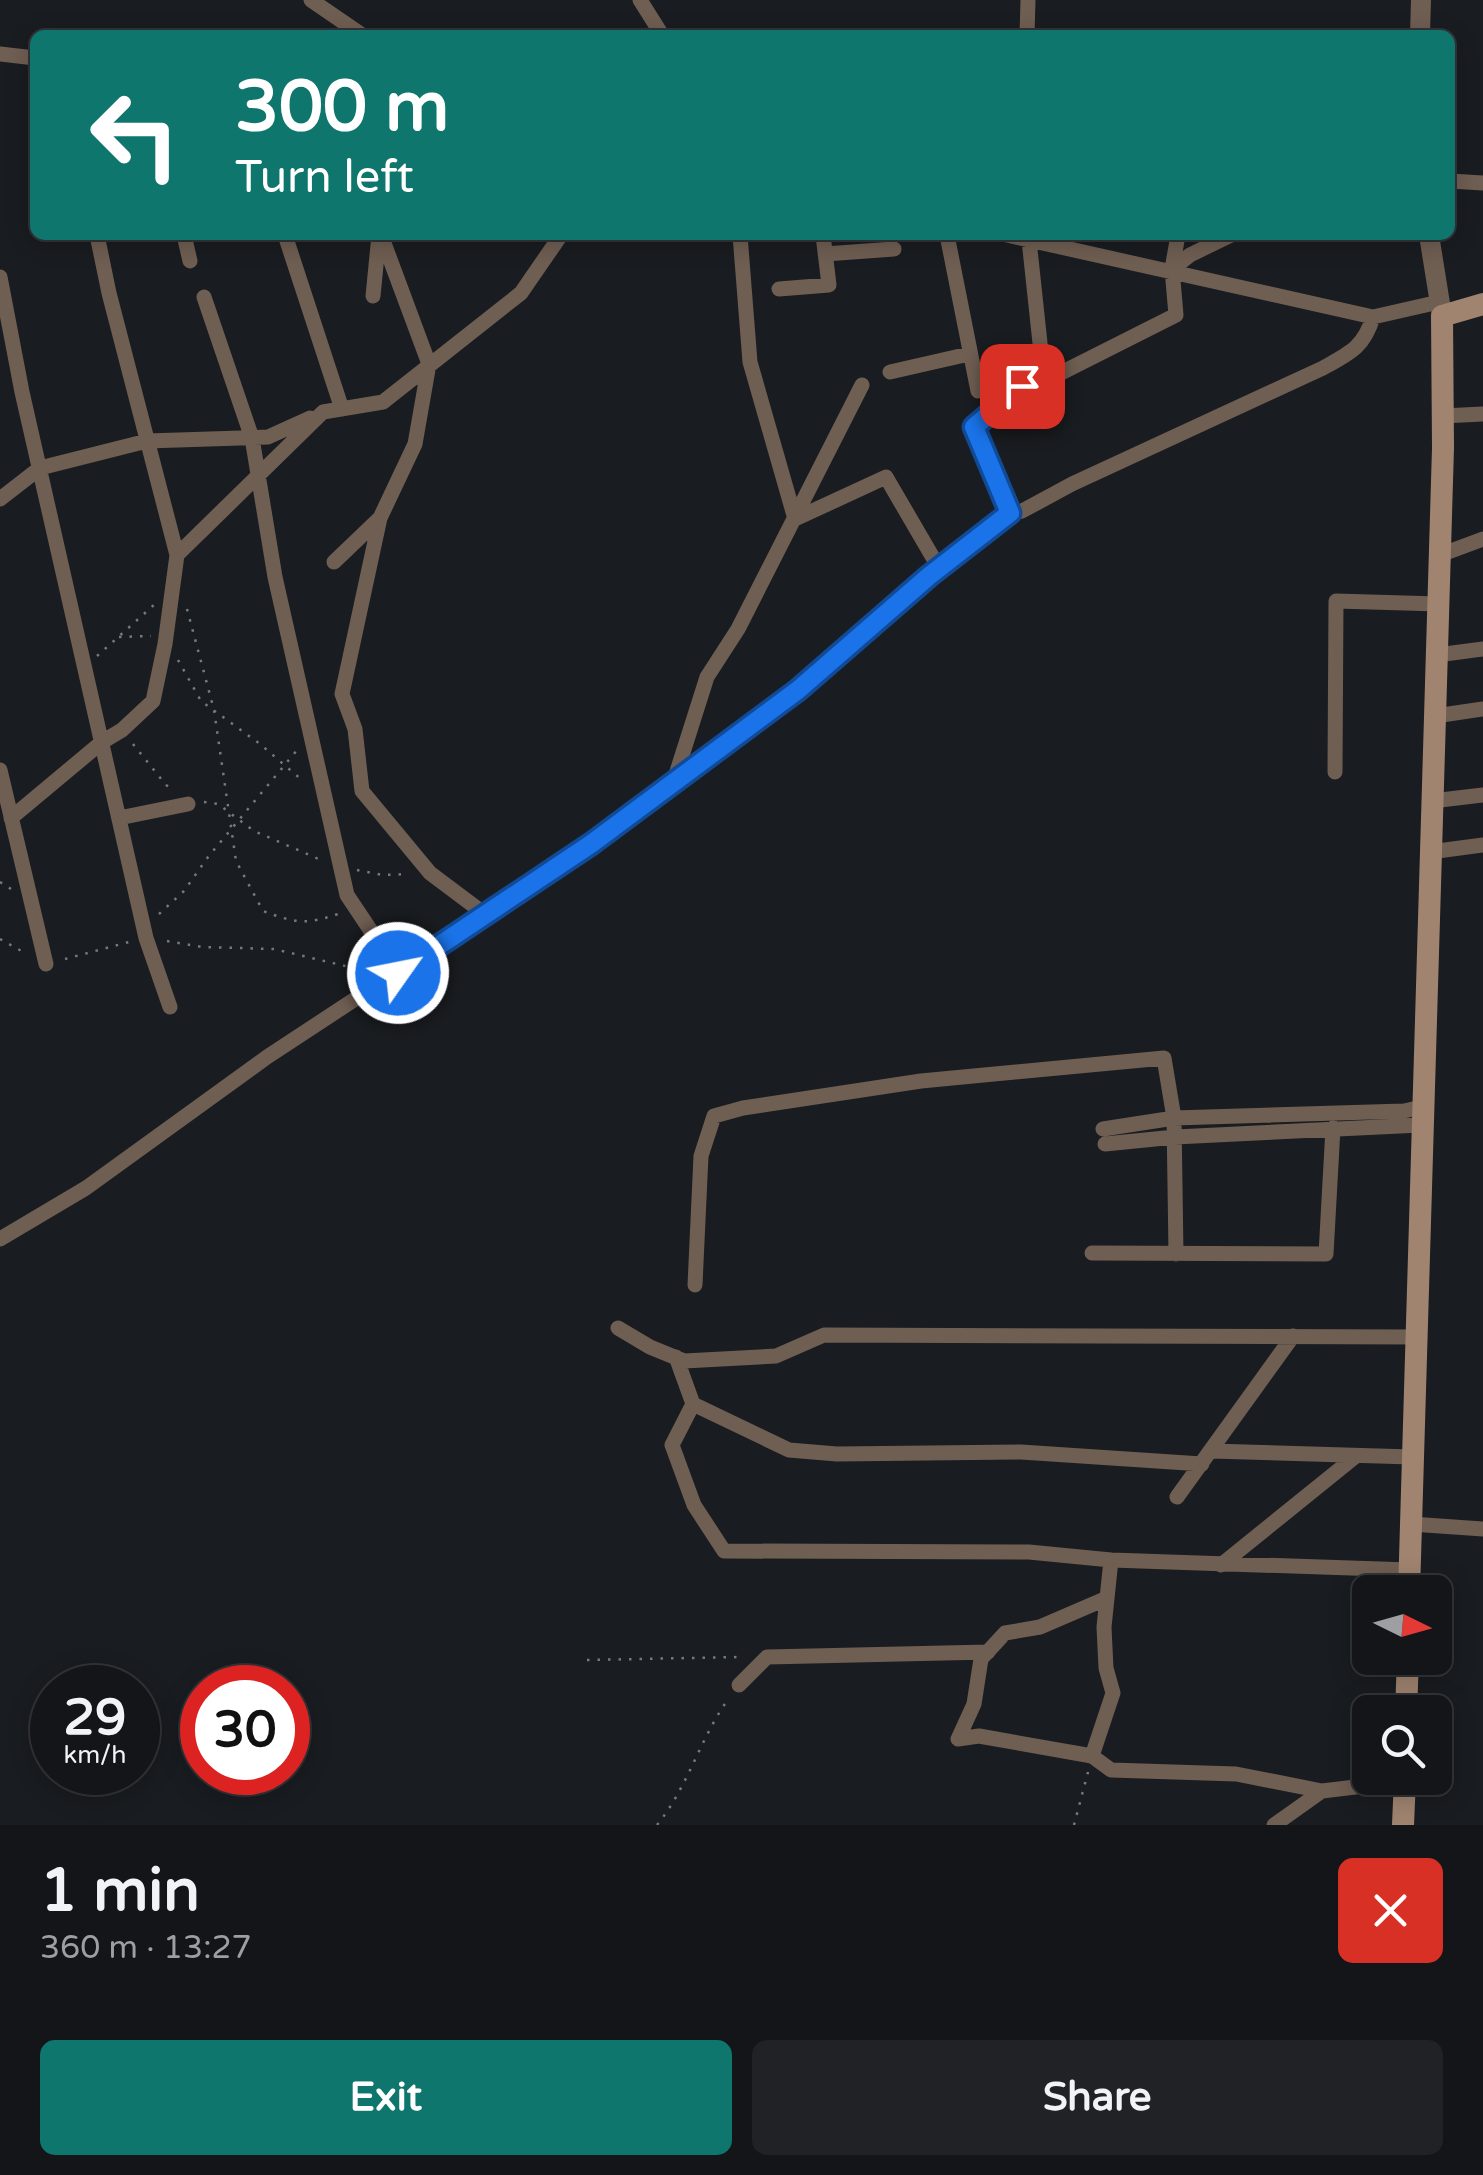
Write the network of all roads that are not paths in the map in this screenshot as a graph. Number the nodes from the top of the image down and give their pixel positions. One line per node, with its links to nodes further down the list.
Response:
1 (640, 0): 6 (street)
2 (1028, 0): 7 (street)
3 (1421, 0): 8 (street)
4 (317, 2): 5 (street)
5 (355, 30)
6 (659, 30)
7 (1026, 30)
8 (1420, 30)
9 (0, 54): 10 (street)
10 (30, 57)
11 (1455, 181): 12 (street)
12 (1483, 183)
13 (98, 240): 49 (street)
14 (185, 240): 29 (street)
15 (287, 240): 44 (street)
16 (379, 240): 33 (street)
17 (382, 240): 39 (street)
18 (558, 240): 39 (street)
19 (740, 240): 56 (street)
20 (824, 240): 28 (street)
21 (948, 240): 38 (street)
22 (1019, 240): 40 (street)
23 (1032, 240): 30 (street)
24 (1177, 240): 30 (street)
25 (1221, 240): 30 (street)
26 (1430, 240): 36 (street)
27 (894, 249): 28 (street)
28 (825, 254): 32 (street)
29 (190, 261)
30 (1172, 270): 37 (street); 40 (street)
31 (0, 277): 50 (street)
32 (779, 289)
33 (373, 296)
34 (204, 297): 48 (street)
35 (1483, 304): 36 (main road)
36 (1441, 309): 37 (street); 47 (main road)
37 (1374, 317): 54 (street)
38 (969, 354): 41 (street); 43 (street)
39 (429, 364): 44 (street); 55 (street)
40 (1043, 371): 54 (street)
41 (890, 372)
42 (862, 385): 56 (street)
43 (978, 392)
44 (342, 409): 45 (street)
45 (323, 412): 48 (street); 51 (street)
46 (1483, 414): 47 (street)
47 (1442, 416): 59 (main road)
48 (252, 438): 49 (street); 51 (street)
49 (147, 440): 50 (street); 58 (street)
50 (40, 468): 52 (street); 53 (street); 67 (street)
51 (258, 475): 58 (street); 82 (street)
52 (0, 484)
53 (0, 499)
54 (1010, 513): 61 (street)
55 (380, 518): 60 (street); 80 (street)
56 (795, 519): 61 (street); 70 (street)
57 (1483, 539): 59 (street)
58 (176, 555): 67 (street)
59 (1440, 555): 62 (main road)
60 (334, 562)
61 (939, 568): 70 (street)
62 (1439, 604): 64 (main road); 69 (street)
63 (1483, 649): 64 (street)
64 (1437, 655): 66 (main road)
65 (1483, 709): 66 (street)
66 (1435, 716): 72 (main road)
67 (102, 742): 74 (street); 75 (street)
68 (0, 770): 74 (street)
69 (1336, 772)
70 (673, 784): 80 (street)
71 (1483, 795): 72 (street)
72 (1432, 801): 79 (main road)
73 (195, 803): 75 (street)
74 (11, 818): 76 (street)
75 (119, 818): 83 (street)
76 (17, 844): 78 (street); 81 (street)
77 (1483, 845): 79 (street)
78 (0, 849)
79 (1430, 852): 84 (main road)
80 (486, 915): 82 (street)
81 (46, 964)
82 (398, 973): 88 (street)
83 (170, 1008)
84 (1421, 1116): 85 (street); 86 (street); 94 (main road)
85 (1174, 1118): 87 (street); 87 (street); 91 (street)
86 (1332, 1128): 87 (street); 90 (street)
87 (1175, 1137): 90 (street)
88 (0, 1239)
89 (1092, 1253): 90 (street)
90 (1176, 1254)
91 (695, 1286)
92 (618, 1328): 95 (street)
93 (1294, 1336): 94 (street); 95 (street); 98 (street)
94 (1415, 1337): 99 (main road)
95 (676, 1358): 96 (street)
96 (693, 1404): 98 (street); 103 (street)
97 (1356, 1456): 98 (street); 99 (street); 104 (street)
98 (1207, 1457): 100 (street)
99 (1412, 1457): 101 (main road)
100 (1177, 1497)
101 (1411, 1524): 102 (street); 105 (main road)
102 (1483, 1529)
103 (1110, 1560): 104 (street); 107 (street)
104 (1221, 1564): 106 (street)
105 (1409, 1575)
106 (1352, 1576)
107 (1106, 1599): 108 (street); 110 (street)
108 (988, 1652): 109 (street); 110 (street)
109 (739, 1685)
110 (1092, 1756): 112 (street)
111 (1352, 1788): 112 (street)
112 (1322, 1792): 114 (street)
113 (1405, 1795): 115 (main road)
114 (1274, 1825)
115 (1404, 1825)

